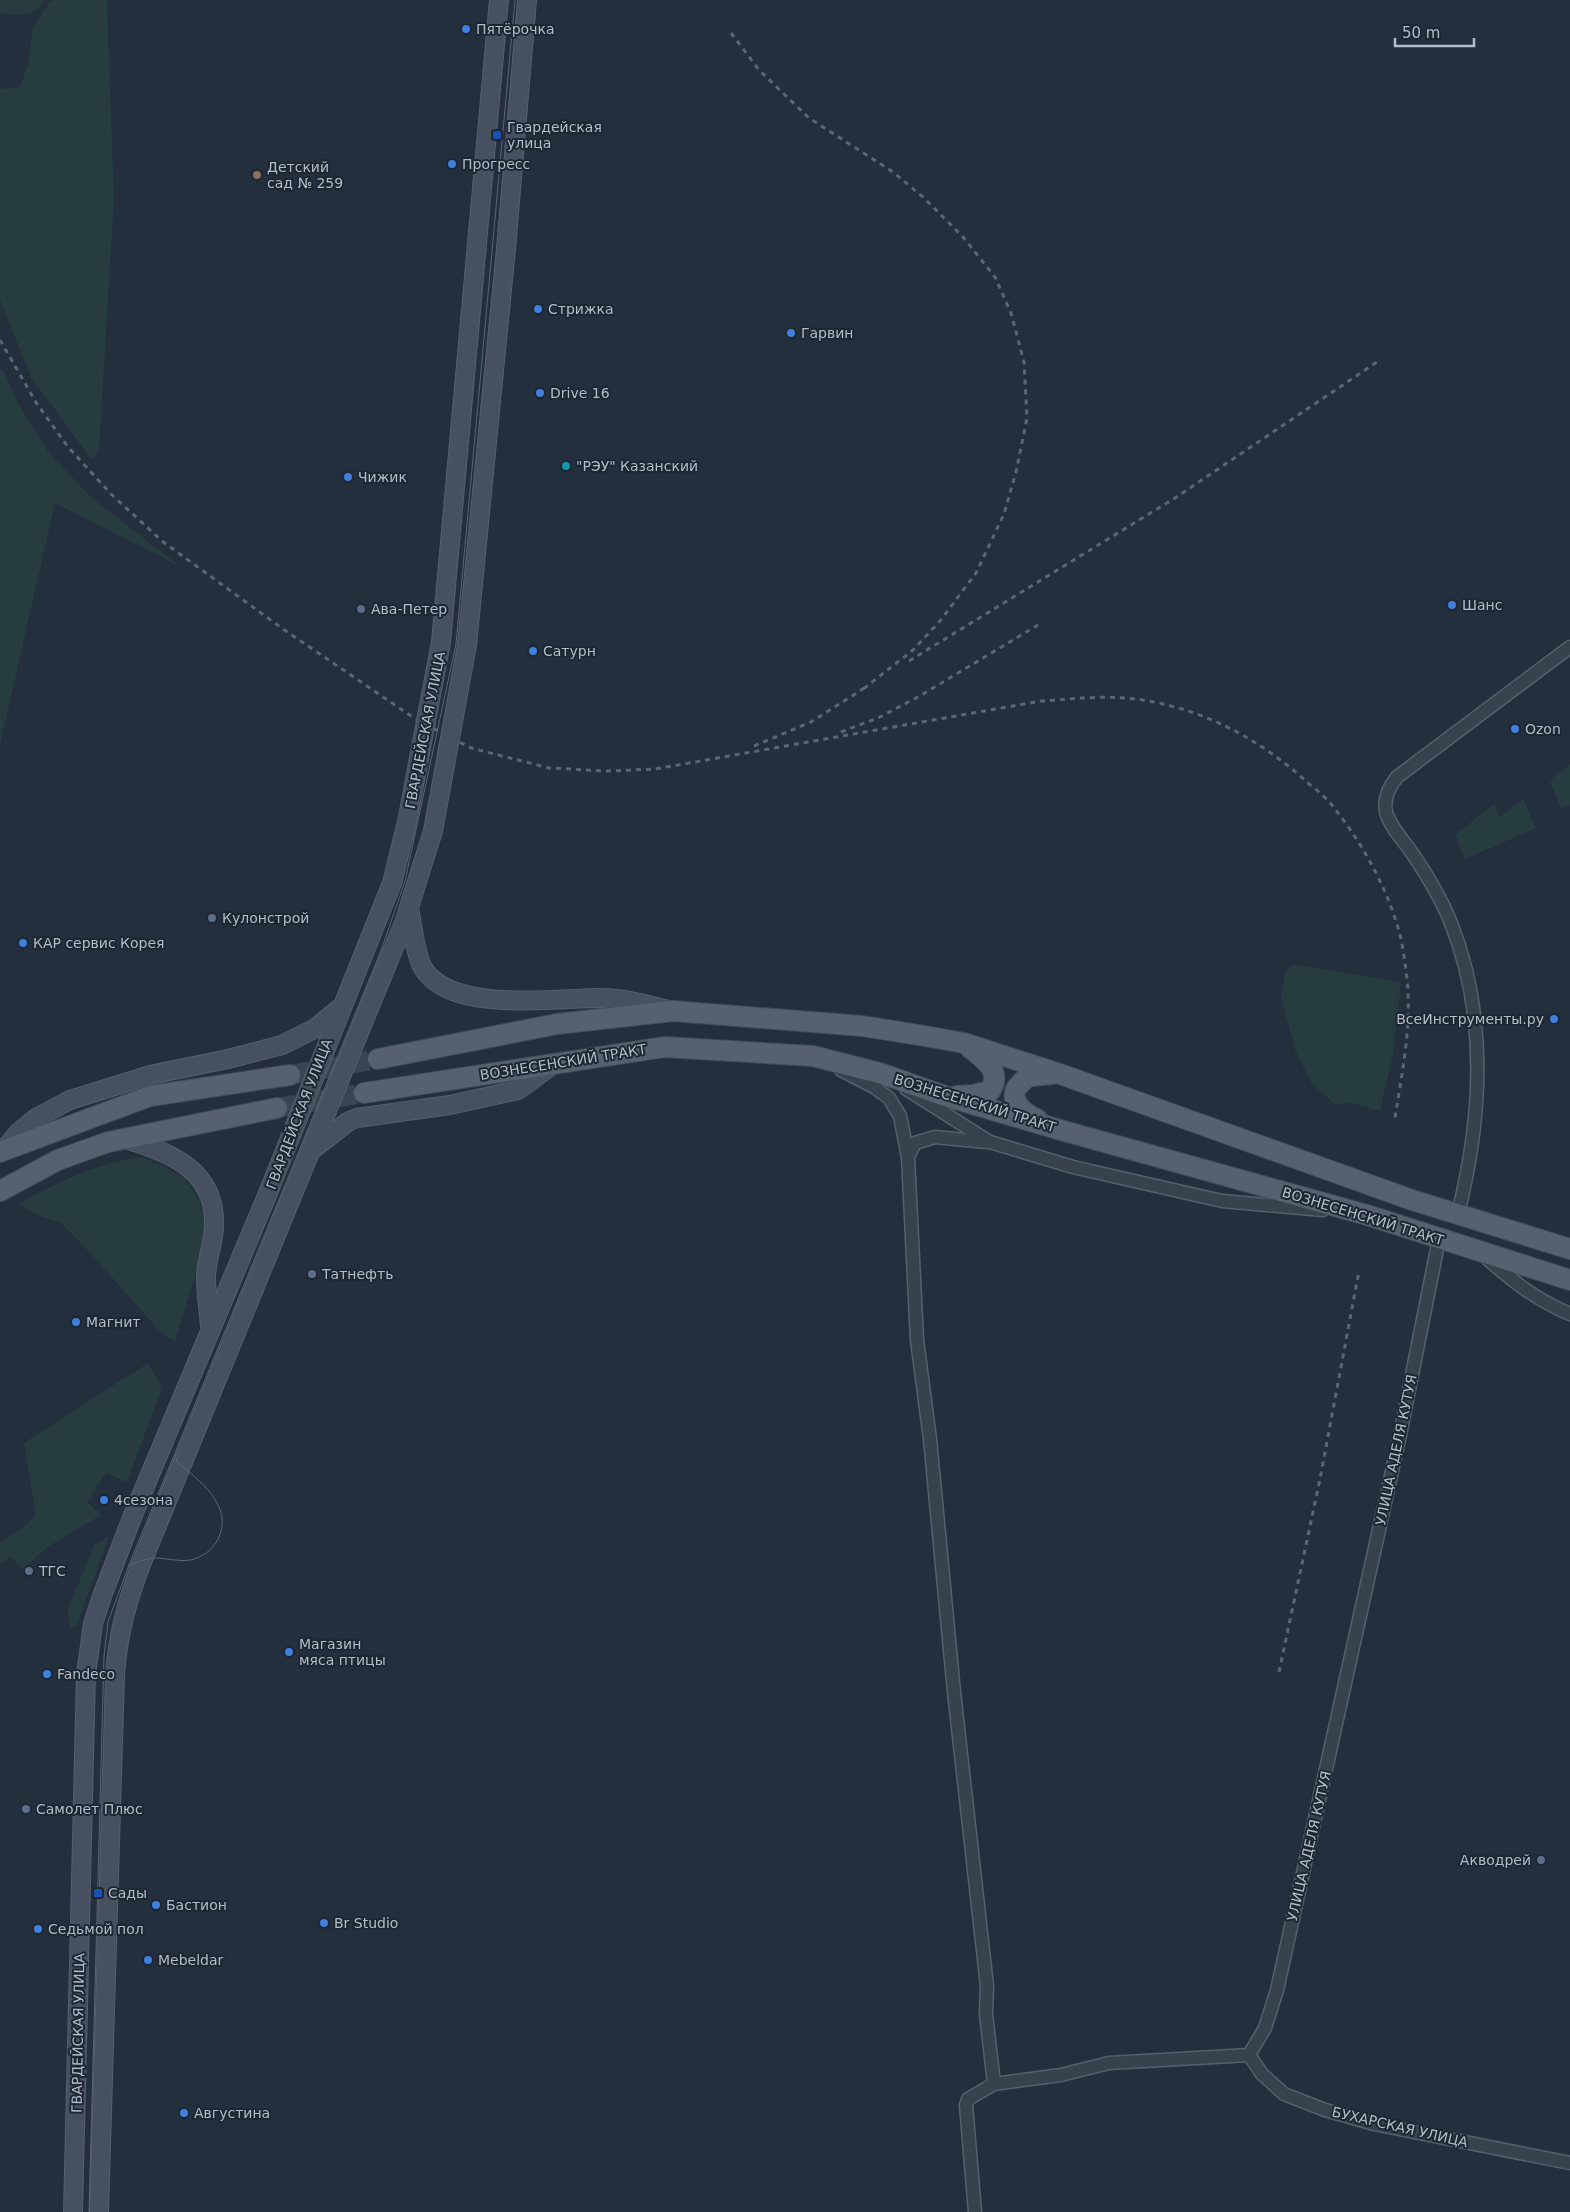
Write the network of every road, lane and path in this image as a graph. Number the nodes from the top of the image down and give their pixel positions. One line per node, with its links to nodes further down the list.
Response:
1 (499, 0): 3 (main road, ГВАРДЕЙСКАЯ УЛИЦА)
2 (527, 0): 4 (main road, ГВАРДЕЙСКАЯ УЛИЦА)
3 (476, 246): 4 (main road); 7 (main road, ГВАРДЕЙСКАЯ УЛИЦА, bridge)
4 (506, 249): 6 (main road, ГВАРДЕЙСКАЯ УЛИЦА, bridge)
5 (1570, 647): 26 (street)
6 (409, 907): 8 (main road); 22 (main road, ГВАРДЕЙСКАЯ УЛИЦА)
7 (341, 1008): 23 (main road); 33 (main road, ГВАРДЕЙСКАЯ УЛИЦА)
8 (673, 1011): 9 (main road); 11 (main road)
9 (964, 1043): 14 (main road); 17 (main road)
10 (813, 1056): 12 (main road, ВОЗНЕСЕНСКИЙ ТРАКТ); 13 (main road, ВОЗНЕСЕНСКИЙ ТРАКТ); 24 (street)
11 (378, 1059)
12 (556, 1063): 16 (main road, ВОЗНЕСЕНСКИЙ ТРАКТ); 22 (main road)
13 (883, 1074): 17 (main road, ВОЗНЕСЕНСКИЙ ТРАКТ); 21 (street)
14 (1060, 1074): 19 (main road); 26 (main road)
15 (290, 1075): 23 (main road)
16 (364, 1093)
17 (945, 1096): 19 (main road, ВОЗНЕСЕНСКИЙ ТРАКТ)
18 (277, 1108): 20 (main road)
19 (1064, 1131): 27 (main road, ВОЗНЕСЕНСКИЙ ТРАКТ)
20 (126, 1139): 25 (main road); 33 (main road)
21 (990, 1142): 24 (street); 27 (street)
22 (312, 1149): 35 (main road, ГВАРДЕЙСКАЯ УЛИЦА)
23 (2, 1150)
24 (908, 1157): 37 (street)
25 (0, 1191)
26 (1458, 1214): 29 (main road)
27 (1367, 1215): 28 (main road, ВОЗНЕСЕНСКИЙ ТРАКТ)
28 (1439, 1239): 30 (main road, ВОЗНЕСЕНСКИЙ ТРАКТ); 36 (street, УЛИЦА АДЕЛЯ КУТУЯ)
29 (1570, 1249)
30 (1478, 1250): 31 (main road, ВОЗНЕСЕНСКИЙ ТРАКТ); 32 (street)
31 (1570, 1280)
32 (1570, 1314)
33 (210, 1330): 34 (main road, ГВАРДЕЙСКАЯ УЛИЦА)
34 (83, 1844): 35 (main road); 39 (main road, ГВАРДЕЙСКАЯ УЛИЦА)
35 (110, 1844): 40 (main road, ГВАРДЕЙСКАЯ УЛИЦА)
36 (1249, 2055): 37 (street); 38 (street, БУХАРСКАЯ УЛИЦА)
37 (994, 2084): 41 (street)
38 (1570, 2163)
39 (73, 2212)
40 (99, 2212)
41 (975, 2212)

